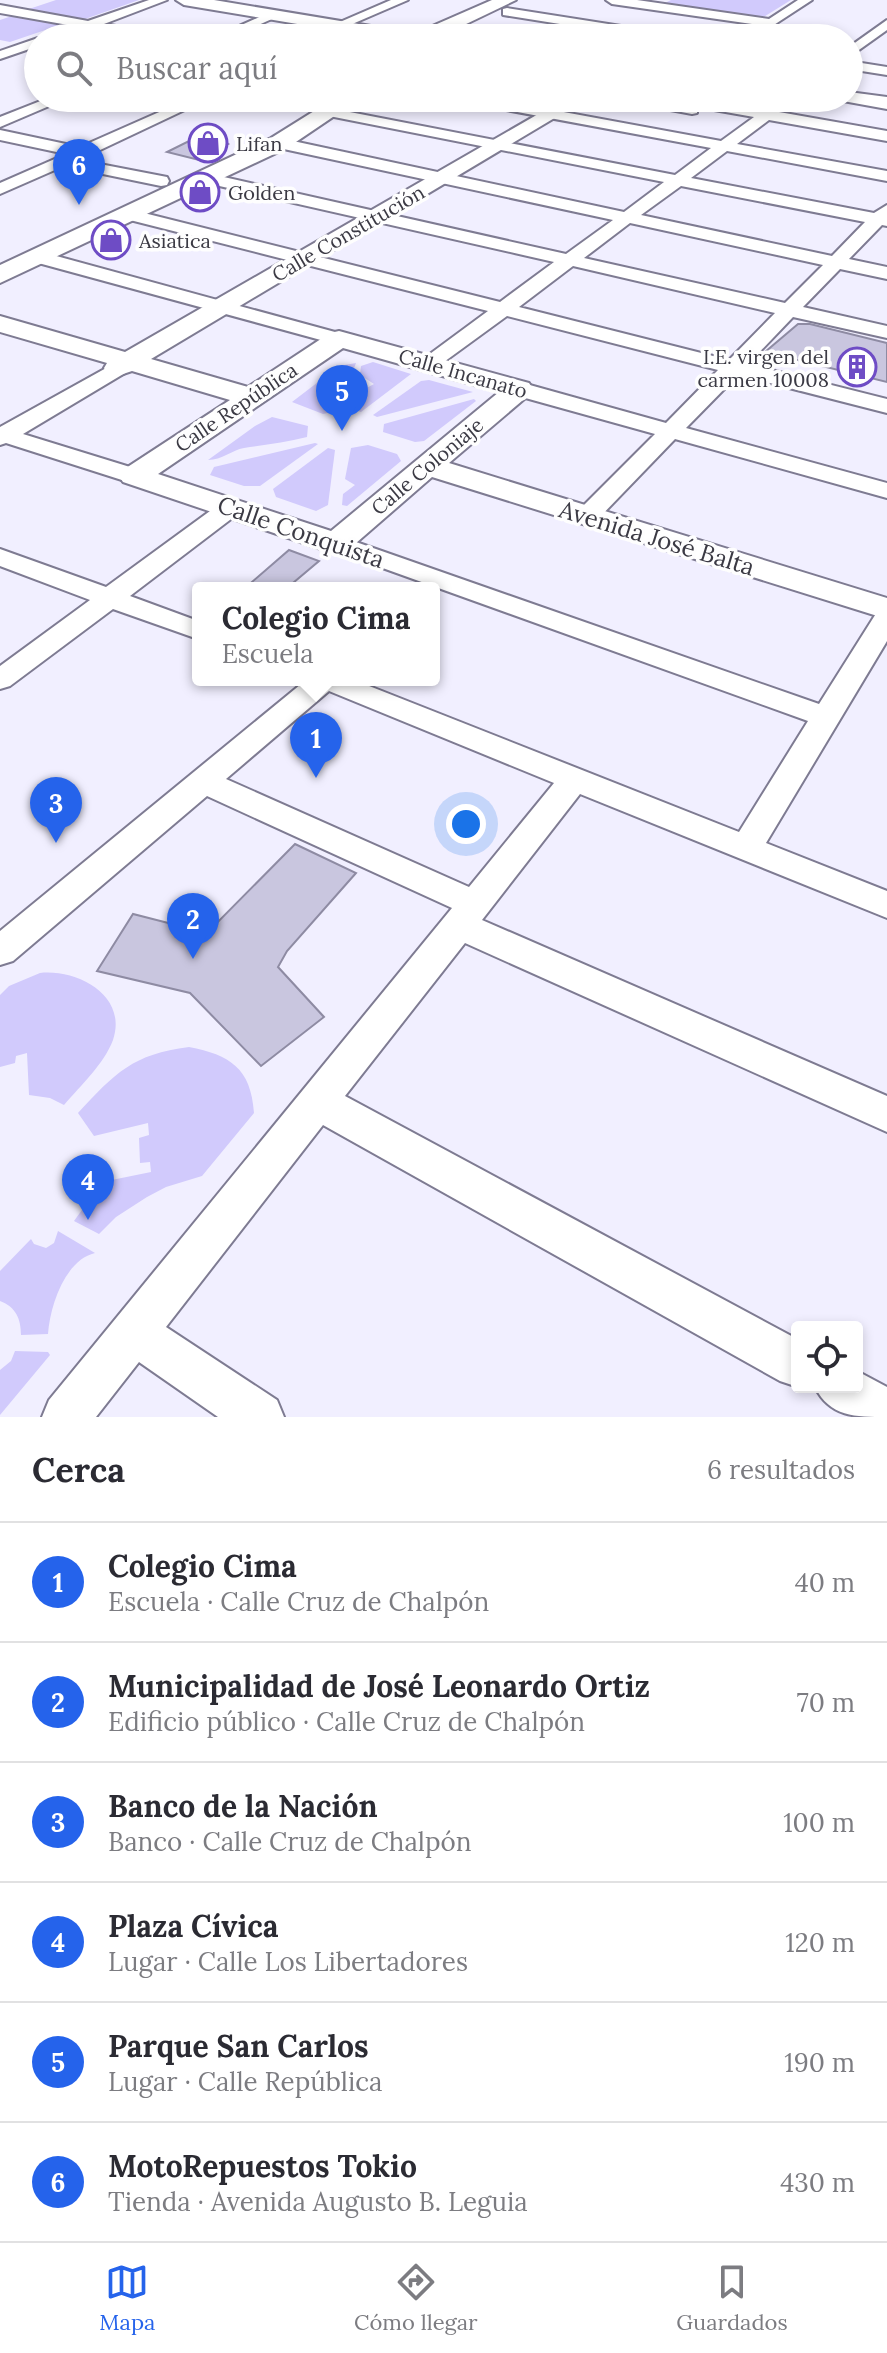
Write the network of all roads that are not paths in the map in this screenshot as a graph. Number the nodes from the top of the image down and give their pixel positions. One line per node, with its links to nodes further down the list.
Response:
1 (42, 0): 11 (street)
2 (161, 0): 15 (street)
3 (184, 0): 12 (main road)
4 (534, 0): 10 (main road)
5 (612, 0): 9 (street)
6 (806, 0): 13 (street)
7 (366, 2): 8 (street)
8 (396, 3): 17 (street)
9 (657, 3): 13 (street)
10 (507, 6): 18 (main road); 19 (main road); 20 (street)
11 (3, 11): 14 (street)
12 (277, 14): 16 (street); 17 (main road)
13 (772, 23)
14 (83, 24)
15 (92, 24)
16 (252, 24)
17 (333, 24)
18 (459, 24)
19 (476, 24)
20 (587, 24)
21 (887, 24): 22 (street)
22 (869, 38): 23 (street); 24 (street)
23 (887, 40)
24 (863, 42)
25 (24, 46): 26 (street)
26 (3, 52): 27 (street)
27 (24, 55)
28 (863, 67): 29 (street)
29 (887, 71)
30 (863, 99): 31 (street)
31 (887, 103)
32 (25, 112): 44 (street)
33 (171, 112): 50 (street)
34 (295, 112): 57 (main road)
35 (303, 112): 47 (main road)
36 (350, 112): 48 (street)
37 (541, 112): 42 (street)
38 (555, 112): 42 (street, Calle Constitución)
39 (722, 112): 43 (street)
40 (735, 112): 43 (street)
41 (770, 112): 43 (street)
42 (552, 114): 48 (street, Calle Constitución); 49 (street)
43 (762, 118): 46 (street); 49 (street)
44 (0, 122)
45 (0, 135): 50 (street)
46 (887, 136)
47 (279, 143): 55 (street); 58 (main road)
48 (499, 145): 55 (street, Calle Constitución); 56 (street)
49 (724, 146): 54 (street); 56 (street)
50 (80, 152): 51 (street)
51 (61, 161): 53 (street); 57 (street)
52 (13, 165): 53 (street)
53 (39, 171): 59 (street)
54 (887, 176)
55 (442, 178): 61 (street, Calle Constitución); 63 (street)
56 (678, 180): 62 (street); 63 (street)
57 (161, 181): 58 (main road); 64 (main road)
58 (196, 182): 60 (main road); 61 (street)
59 (0, 189)
60 (128, 214): 65 (main road); 66 (street)
61 (378, 215): 66 (street, Calle Constitución); 67 (street)
62 (884, 217): 68 (street)
63 (626, 218): 67 (street); 68 (street)
64 (0, 254)
65 (38, 257): 70 (main road); 71 (street, Calle Incanato)
66 (305, 258): 71 (street, Calle Constitución); 72 (street)
67 (570, 259): 72 (street); 73 (street)
68 (835, 262): 69 (street); 73 (street)
69 (887, 273)
70 (0, 275)
71 (222, 307): 77 (street, Calle Incanato); 79 (street, Calle Constitución)
72 (502, 310): 78 (street); 80 (street)
73 (789, 310): 75 (street); 80 (street)
74 (0, 324): 79 (street)
75 (887, 332)
76 (0, 335): 79 (street)
77 (339, 339): 78 (street, Calle Incanato); 82 (street, Calle República)
78 (430, 363): 81 (street, Calle Incanato)
79 (124, 365): 82 (street); 85 (street)
80 (734, 367): 83 (street); 84 (street)
81 (519, 389): 84 (street, Calle Incanato); 86 (street, Calle Coloniaje)
82 (244, 402): 87 (street, Calle República)
83 (887, 406)
84 (670, 431): 88 (street, Calle Incanato); 90 (street)
85 (1, 435): 87 (street, Calle Conquista)
86 (434, 461): 90 (street, Avenida José Balta); 91 (street, Calle Coloniaje)
87 (134, 476): 89 (street, Calle Conquista)
88 (887, 491)
89 (230, 508): 91 (street, Calle Conquista); 94 (street)
90 (593, 510): 93 (street, Avenida José Balta); 95 (street, Avenida José Balta)
91 (336, 543): 101 (street, Calle Conquista)
92 (0, 557): 94 (street)
93 (887, 591)
94 (110, 598): 97 (street); 98 (street)
95 (887, 609)
96 (887, 618): 101 (street)
97 (192, 629)
98 (0, 680)
99 (319, 686): 103 (street)
100 (341, 686): 102 (street)
101 (826, 717): 104 (street)
102 (575, 779): 104 (street); 106 (street)
103 (203, 781): 106 (street); 107 (street)
104 (746, 848): 105 (street)
105 (887, 905)
106 (466, 914): 108 (street); 109 (street)
107 (0, 951)
108 (317, 1101): 110 (street); 111 (street)
109 (887, 1115)
110 (134, 1332): 114 (street); 115 (street)
111 (791, 1361)
112 (850, 1393): 113 (street)
113 (887, 1413)
114 (66, 1417)
115 (260, 1417)

